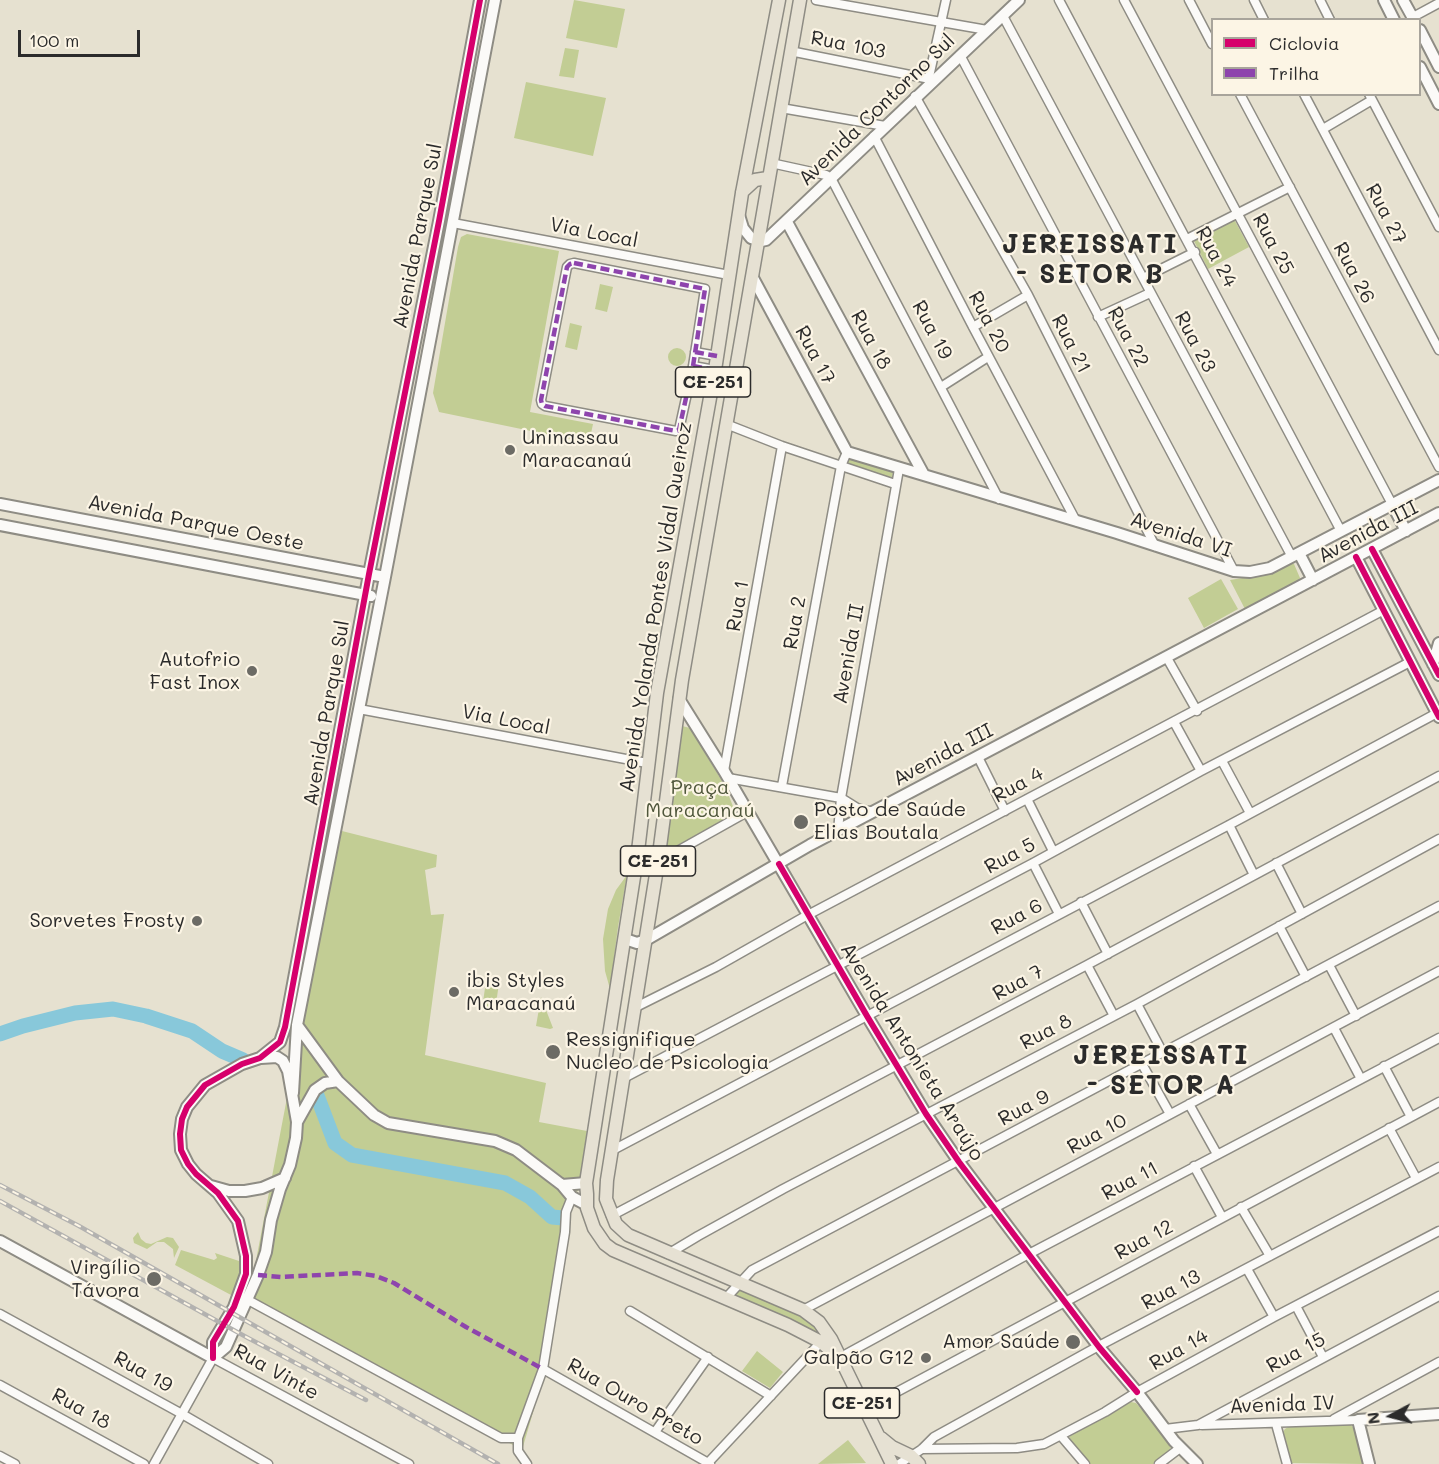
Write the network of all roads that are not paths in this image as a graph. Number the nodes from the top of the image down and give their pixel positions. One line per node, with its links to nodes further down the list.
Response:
1 (480, 0): 90 (street, Avenida Parque Sul)
2 (495, 0): 47 (street, Avenida Parque Sul)
3 (779, 0): 43 (main road, Avenida Yolanda Pontes Vidal Queiroz / CE-251)
4 (800, 0): 25 (main road, Avenida Yolanda Pontes Vidal Queiroz / CE-251)
5 (816, 0): 21 (street)
6 (946, 0): 21 (street)
7 (1019, 0): 16 (street, Avenida Contorno Sul)
8 (1059, 0): 49 (street, Rua 24)
9 (1124, 0): 45 (street, Rua 25)
10 (1189, 0): 24 (street)
11 (1254, 0): 17 (street)
12 (1320, 0): 18 (street)
13 (1384, 0): 19 (street)
14 (1403, 0): 20 (street)
15 (1439, 3): 20 (street)
16 (1003, 16): 22 (street, Avenida Contorno Sul); 54 (street, Rua 23)
17 (1263, 18)
18 (1329, 18)
19 (1393, 18)
20 (1413, 18)
21 (942, 22): 22 (street); 29 (street)
22 (987, 30): 26 (street, Avenida Contorno Sul)
23 (1421, 34): 27 (street)
24 (1211, 42)
25 (790, 51): 29 (street, Rua 103); 35 (main road, Avenida Yolanda Pontes Vidal Queiroz / CE-251)
26 (960, 55): 29 (street, Avenida Contorno Sul); 57 (street, Rua 22)
27 (1439, 67)
28 (1421, 71): 34 (street)
29 (932, 78): 30 (street, Avenida Contorno Sul)
30 (915, 96): 36 (street, Avenida Contorno Sul); 56 (street, Rua 21)
31 (1241, 96): 42 (street, Rua 26)
32 (1305, 96): 37 (street, Rua 27)
33 (1371, 97): 37 (street); 48 (street)
34 (1438, 102)
35 (781, 108): 36 (street); 39 (main road, Avenida Yolanda Pontes Vidal Queiroz / CE-251)
36 (885, 126): 38 (street, Avenida Contorno Sul)
37 (1323, 129): 59 (street, Rua 27)
38 (874, 136): 41 (street, Avenida Contorno Sul); 58 (street, Rua 20)
39 (771, 163): 40 (main road, Avenida Yolanda Pontes Vidal Queiroz / CE-251); 41 (street)
40 (768, 178): 43 (main road); 50 (main road, Avenida Yolanda Pontes Vidal Queiroz / CE-251)
41 (831, 178): 46 (street, Avenida Contorno Sul); 65 (street, Rua 19)
42 (1290, 187): 45 (street); 70 (street, Rua 26)
43 (742, 193): 44 (main road, Avenida Yolanda Pontes Vidal Queiroz / CE-251)
44 (739, 211): 50 (street); 52 (main road, Avenida Yolanda Pontes Vidal Queiroz / CE-251)
45 (1238, 213): 49 (street); 77 (street, Rua 25)
46 (787, 222): 50 (street, Avenida Contorno Sul); 72 (street, Rua 18)
47 (453, 223): 52 (street, Via Local); 91 (street, Avenida Parque Sul)
48 (1439, 227)
49 (1187, 239): 51 (street, Rua 24)
50 (757, 240): 53 (main road, Avenida Yolanda Pontes Vidal Queiroz / CE-251)
51 (1195, 252): 54 (street); 81 (street, Rua 24)
52 (729, 275): 61 (main road, Avenida Yolanda Pontes Vidal Queiroz / CE-251)
53 (752, 276): 66 (main road, Avenida Yolanda Pontes Vidal Queiroz / CE-251); 68 (street, Rua 17)
54 (1143, 278): 55 (street, Rua 23)
55 (1150, 293): 57 (street); 85 (street, Rua 23)
56 (1028, 295): 58 (street); 83 (street, Rua 21)
57 (1098, 317): 89 (street, Rua 22)
58 (973, 327): 62 (street, Rua 20)
59 (1439, 350)
60 (695, 352): 61 (street); 63 (street); 63 (street)
61 (717, 356): 64 (main road, Avenida Yolanda Pontes Vidal Queiroz / CE-251)
62 (988, 357): 65 (street); 79 (street, Rua 20)
63 (693, 366): 64 (street)
64 (715, 370): 87 (main road, Avenida Yolanda Pontes Vidal Queiroz / CE-251)
65 (942, 387): 75 (street, Rua 19)
66 (726, 424): 67 (street); 88 (main road, Avenida Yolanda Pontes Vidal Queiroz / CE-251)
67 (782, 446): 69 (street); 112 (street, Rua 1)
68 (847, 452): 69 (street, Rua 2); 71 (street, Avenida VI)
69 (840, 466): 74 (street); 114 (street, Rua 2)
70 (1439, 468)
71 (899, 469): 72 (street, Avenida VI); 74 (street, Avenida II)
72 (924, 475): 75 (street, Avenida VI)
73 (1439, 480): 77 (street, Avenida VI)
74 (895, 484): 115 (street, Avenida II)
75 (999, 498): 79 (street, Avenida VI)
76 (0, 504): 90 (street, Avenida Parque Oeste)
77 (1392, 504): 81 (street, Avenida VI); 82 (street)
78 (1439, 513): 82 (street, Avenida III)
79 (1076, 521): 83 (street, Avenida VI)
80 (0, 525): 95 (street, Avenida Parque Oeste)
81 (1341, 531): 85 (street, Avenida VI)
82 (1406, 531): 84 (street, Avenida III)
83 (1156, 547): 89 (street, Avenida VI)
84 (1372, 549): 86 (street, Avenida III); 101 (street)
85 (1295, 555): 89 (street, Avenida VI); 92 (street)
86 (1356, 557): 92 (street, Avenida III); 97 (street)
87 (682, 562): 88 (main road); 93 (main road, Avenida Yolanda Pontes Vidal Queiroz / CE-251)
88 (701, 565): 94 (main road, Avenida Yolanda Pontes Vidal Queiroz / CE-251)
89 (1234, 571)
90 (369, 574): 91 (street, Avenida Parque Oeste); 95 (street, Avenida Parque Sul)
91 (385, 577): 96 (street, Avenida Parque Sul)
92 (1313, 580): 99 (street, Avenida III)
93 (677, 587): 94 (main road); 110 (main road, Avenida Yolanda Pontes Vidal Queiroz / CE-251)
94 (697, 591): 103 (main road, Avenida Yolanda Pontes Vidal Queiroz / CE-251)
95 (365, 594): 96 (street, Avenida Parque Oeste); 153 (street, Avenida Parque Sul)
96 (381, 598): 104 (street, Avenida Parque Sul)
97 (1384, 610): 100 (street); 105 (street, Rua 4)
98 (1439, 643): 101 (street)
99 (1167, 658): 105 (street); 108 (street, Avenida III)
100 (1410, 662): 106 (street); 109 (street, Rua 5)
101 (1433, 664): 102 (street)
102 (1439, 675)
103 (679, 699): 112 (street, Avenida Antonieta Araújo); 125 (main road, Avenida Yolanda Pontes Vidal Queiroz / CE-251)
104 (359, 709): 110 (street, Via Local); 149 (street, Avenida Parque Sul)
105 (1197, 711): 107 (street, Rua 4)
106 (1438, 715): 120 (street, Rua 6)
107 (1174, 722): 111 (street); 116 (street, Rua 4)
108 (978, 756): 117 (street); 119 (street, Avenida III)
109 (1222, 761): 111 (street, Rua 5); 120 (street)
110 (647, 763): 136 (main road, Avenida Yolanda Pontes Vidal Queiroz / CE-251)
111 (1201, 771): 124 (street, Rua 5)
112 (726, 775): 114 (street); 118 (street, Avenida Antonieta Araújo)
113 (1439, 776): 127 (street, Rua 7)
114 (782, 786): 115 (street)
115 (841, 798): 119 (street); 122 (street, Avenida II)
116 (1027, 799): 117 (street, Rua 4); 124 (street)
117 (1005, 811): 134 (street, Rua 4)
118 (747, 812): 125 (street); 128 (street, Avenida Antonieta Araújo)
119 (873, 812): 122 (street, Avenida III)
120 (1251, 813): 121 (street, Rua 6)
121 (1228, 825): 129 (street); 130 (street, Rua 6)
122 (838, 831): 128 (street, Avenida III)
123 (1439, 839): 133 (street, Rua 8)
124 (1053, 851): 126 (street, Rua 5)
125 (658, 862): 137 (main road, Avenida Yolanda Pontes Vidal Queiroz / CE-251)
126 (1032, 863): 132 (street); 139 (street, Rua 5)
127 (1276, 863): 129 (street, Rua 7); 133 (street)
128 (779, 864): 134 (street, Avenida Antonieta Araújo); 137 (street, Avenida III)
129 (1254, 875): 138 (street, Rua 7)
130 (1081, 902): 132 (street, Rua 6); 138 (street)
131 (1439, 906): 141 (street, Rua 9)
132 (1059, 914): 146 (street, Rua 6)
133 (1302, 914): 135 (street, Rua 8)
134 (809, 915): 139 (street, Avenida Antonieta Araújo); 145 (street, Rua 4)
135 (1279, 926): 143 (street); 144 (street, Rua 8)
136 (625, 939): 137 (street); 160 (main road, Avenida Yolanda Pontes Vidal Queiroz / CE-251)
137 (646, 940): 145 (main road, Avenida Yolanda Pontes Vidal Queiroz / CE-251)
138 (1108, 954): 140 (street, Rua 7)
139 (838, 965): 146 (street, Avenida Antonieta Araújo); 159 (street, Rua 5)
140 (1087, 965): 147 (street); 154 (street, Rua 7)
141 (1329, 965): 143 (street, Rua 9); 148 (street)
142 (1439, 971): 148 (street, Rua 10)
143 (1306, 977): 152 (street, Rua 9)
144 (1137, 1004): 147 (street, Rua 8); 152 (street)
145 (636, 1007): 159 (main road, Avenida Yolanda Pontes Vidal Queiroz / CE-251)
146 (867, 1016): 154 (street, Avenida Antonieta Araújo); 169 (street, Rua 6)
147 (1114, 1016): 164 (street, Rua 8)
148 (1356, 1016): 150 (street, Rua 10)
149 (297, 1025): 158 (street); 161 (street, Avenida Parque Sul)
150 (1334, 1028): 157 (street); 163 (street, Rua 10)
151 (1439, 1038): 156 (street, Rua 11)
152 (1163, 1053): 155 (street, Rua 9)
153 (260, 1058): 161 (street, Avenida Parque Sul); 177 (street, Avenida Parque Sul)
154 (897, 1064): 164 (street, Avenida Antonieta Araújo); 183 (street, Rua 7)
155 (1142, 1064): 165 (street); 171 (street, Rua 9)
156 (1384, 1066): 157 (street, Rua 11); 166 (street)
157 (1361, 1079): 170 (street, Rua 11)
158 (338, 1081): 167 (street); 178 (street)
159 (622, 1087): 160 (main road); 169 (main road, Avenida Yolanda Pontes Vidal Queiroz / CE-251)
160 (602, 1089): 176 (main road, Avenida Yolanda Pontes Vidal Queiroz / CE-251)
161 (293, 1093): 167 (street, Avenida Parque Sul)
162 (1439, 1102): 166 (street, Rua 12)
163 (1189, 1104): 165 (street, Rua 10); 170 (street)
164 (926, 1114): 171 (street, Avenida Antonieta Araújo); 187 (street, Rua 8)
165 (1170, 1114): 182 (street, Rua 10)
166 (1411, 1117): 168 (street, Rua 12)
167 (297, 1122): 174 (street, Avenida Parque Sul)
168 (1389, 1128): 175 (street); 181 (street, Rua 12)
169 (613, 1150): 183 (main road, CE-251)
170 (1217, 1154): 172 (street, Rua 11)
171 (959, 1161): 182 (street, Avenida Antonieta Araújo); 191 (street, Rua 9)
172 (1194, 1166): 184 (street); 188 (street, Rua 11)
173 (1439, 1168): 175 (street, Rua 13)
174 (285, 1178): 177 (street); 195 (street, Avenida Parque Sul)
175 (1416, 1178): 189 (street, Rua 13)
176 (586, 1183): 178 (street); 180 (main road, Avenida Yolanda Pontes Vidal Queiroz / CE-251)
177 (208, 1185): 207 (street, Avenida Parque Sul)
178 (562, 1185): 179 (street)
179 (572, 1197): 180 (street); 210 (street)
180 (587, 1205): 194 (main road, Avenida Yolanda Pontes Vidal Queiroz / CE-251)
181 (1241, 1207): 184 (street, Rua 12); 189 (street)
182 (993, 1208): 188 (street, Avenida Antonieta Araújo); 199 (street, Rua 10)
183 (611, 1216): 187 (main road, Avenida Yolanda Pontes Vidal Queiroz / CE-251)
184 (1222, 1217): 196 (street, Rua 12)
185 (1439, 1231): 197 (street, Rua 14)
186 (0, 1240): 207 (street, Rua Vinte)
187 (668, 1254): 191 (main road, Avenida Yolanda Pontes Vidal Queiroz / CE-251)
188 (1029, 1254): 196 (street, Avenida Antonieta Araújo); 208 (street, Rua 11)
189 (1270, 1257): 190 (street, Rua 13)
190 (1247, 1269): 202 (street); 204 (street, Rua 13)
191 (739, 1284): 192 (main road, Avenida Yolanda Pontes Vidal Queiroz / CE-251); 194 (street, Rua 9)
192 (756, 1289): 198 (main road); 199 (main road, Avenida Yolanda Pontes Vidal Queiroz / CE-251)
193 (1439, 1296): 206 (street, Rua 15)
194 (726, 1298): 198 (main road, Avenida Yolanda Pontes Vidal Queiroz / CE-251)
195 (248, 1300): 207 (street, Avenida Parque Sul); 225 (street)
196 (1065, 1301): 204 (street, Avenida Antonieta Araújo); 214 (street, Rua 12)
197 (1296, 1306): 202 (street, Rua 14); 206 (street)
198 (749, 1308): 203 (main road, Avenida Yolanda Pontes Vidal Queiroz / CE-251)
199 (803, 1310): 208 (main road, Avenida Yolanda Pontes Vidal Queiroz / CE-251)
200 (630, 1311): 205 (street)
201 (0, 1314): 215 (street, Rua 19)
202 (1274, 1317): 212 (street, Rua 14)
203 (821, 1342): 208 (main road, Avenida Yolanda Pontes Vidal Queiroz / CE-251); 213 (street)
204 (1099, 1347): 212 (street, Avenida Antonieta Araújo); 228 (street, Rua 13)
205 (708, 1357): 213 (street); 223 (street)
206 (1323, 1357): 220 (street, Rua 15)
207 (213, 1358): 215 (street); 233 (street, Rua Vinte)
208 (839, 1358): 214 (main road, Avenida Yolanda Pontes Vidal Queiroz / CE-251)
209 (1439, 1362): 217 (street)
210 (543, 1369): 223 (street, Rua Ouro Preto); 225 (street)
211 (0, 1385): 230 (street, Rua 18)
212 (1137, 1392): 221 (street, Avenida Antonieta Araújo); 224 (street, Rua 14)
213 (771, 1396): 235 (street)
214 (865, 1409): 222 (main road, Avenida Yolanda Pontes Vidal Queiroz / CE-251)
215 (182, 1414): 231 (street); 232 (street, Rua 19)
216 (1439, 1414): 218 (street, Avenida IV)
217 (1332, 1420): 218 (street, Avenida IV); 219 (street, Avenida IV)
218 (1358, 1420): 240 (street)
219 (1276, 1424): 220 (street, Avenida IV); 239 (street)
220 (1198, 1425): 221 (street, Rua 15)
221 (1165, 1429): 226 (street, Avenida Antonieta Araújo)
222 (874, 1430): 228 (main road, CE-251); 228 (main road, Avenida Yolanda Pontes Vidal Queiroz / CE-251)
223 (655, 1432): 235 (street, Rua Ouro Preto)
224 (1061, 1436): 228 (street, Rua 14); 236 (street)
225 (518, 1438): 234 (street)
226 (1180, 1448): 237 (street); 238 (street, Avenida Antonieta Araújo)
227 (0, 1456): 229 (street)
228 (907, 1460)
229 (15, 1464)
230 (144, 1464)
231 (154, 1464)
232 (268, 1464)
233 (409, 1464)
234 (526, 1464)
235 (708, 1464)
236 (1085, 1464)
237 (1159, 1464)
238 (1197, 1464)
239 (1287, 1464)
240 (1369, 1464)

